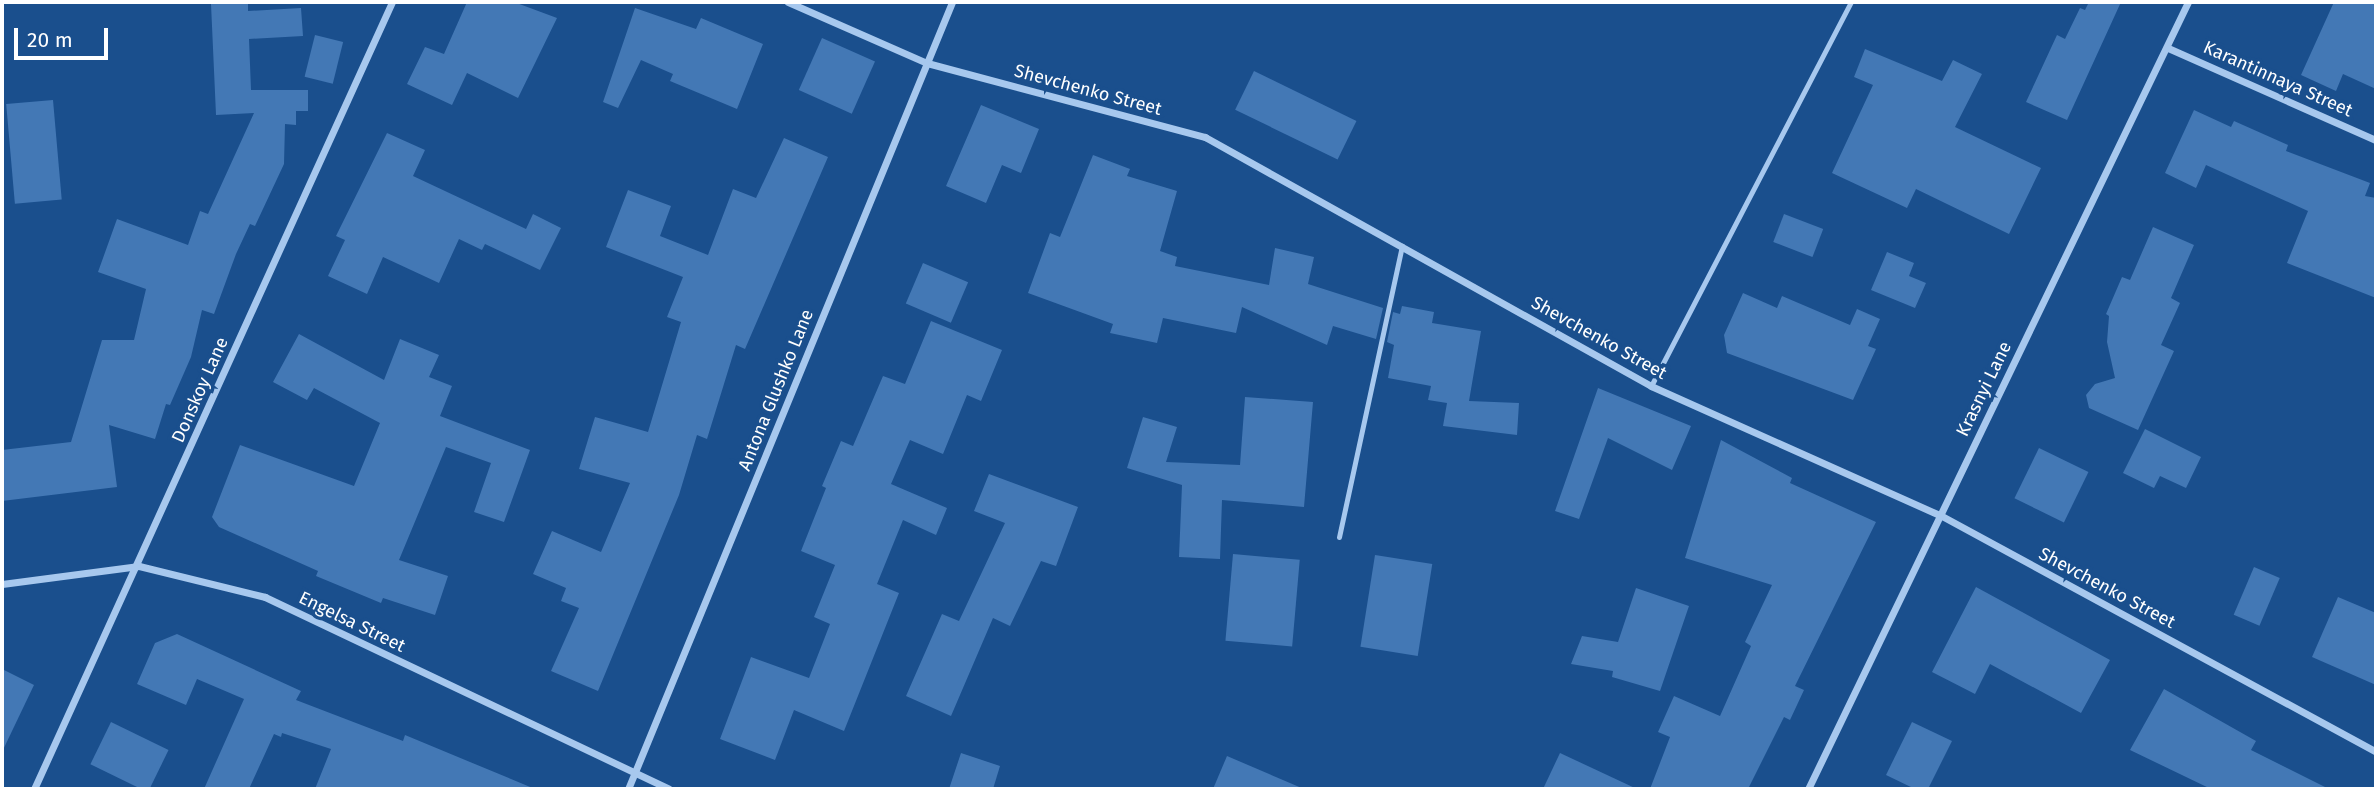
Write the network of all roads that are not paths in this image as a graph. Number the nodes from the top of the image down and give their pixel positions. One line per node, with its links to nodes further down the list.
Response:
1 (391, 2): 13 (street, Donskoy Lane)
2 (788, 2): 7 (street, Shevchenko Street)
3 (952, 2): 7 (street, Antona Glushko Lane)
4 (1851, 2): 10 (lane)
5 (2188, 2): 6 (street, Krasnyi Lane)
6 (2168, 48): 8 (street, Karantinnaya Street); 11 (street, Krasnyi Lane)
7 (927, 63): 9 (street, Shevchenko Street); 16 (street, Antona Glushko Lane)
8 (2376, 140)
9 (1402, 244): 10 (street, Shevchenko Street); 12 (lane)
10 (1651, 386): 11 (street, Shevchenko Street)
11 (1940, 516): 15 (street, Shevchenko Street); 20 (street, Krasnyi Lane)
12 (1339, 537)
13 (139, 566): 14 (street, Engelsa Street); 16 (street, Engelsa Street); 17 (street, Donskoy Lane)
14 (2, 584)
15 (2376, 752)
16 (634, 775): 18 (street, Antona Glushko Lane); 19 (street, Engelsa Street)
17 (34, 789)
18 (628, 789)
19 (669, 789)
20 (1808, 789)

